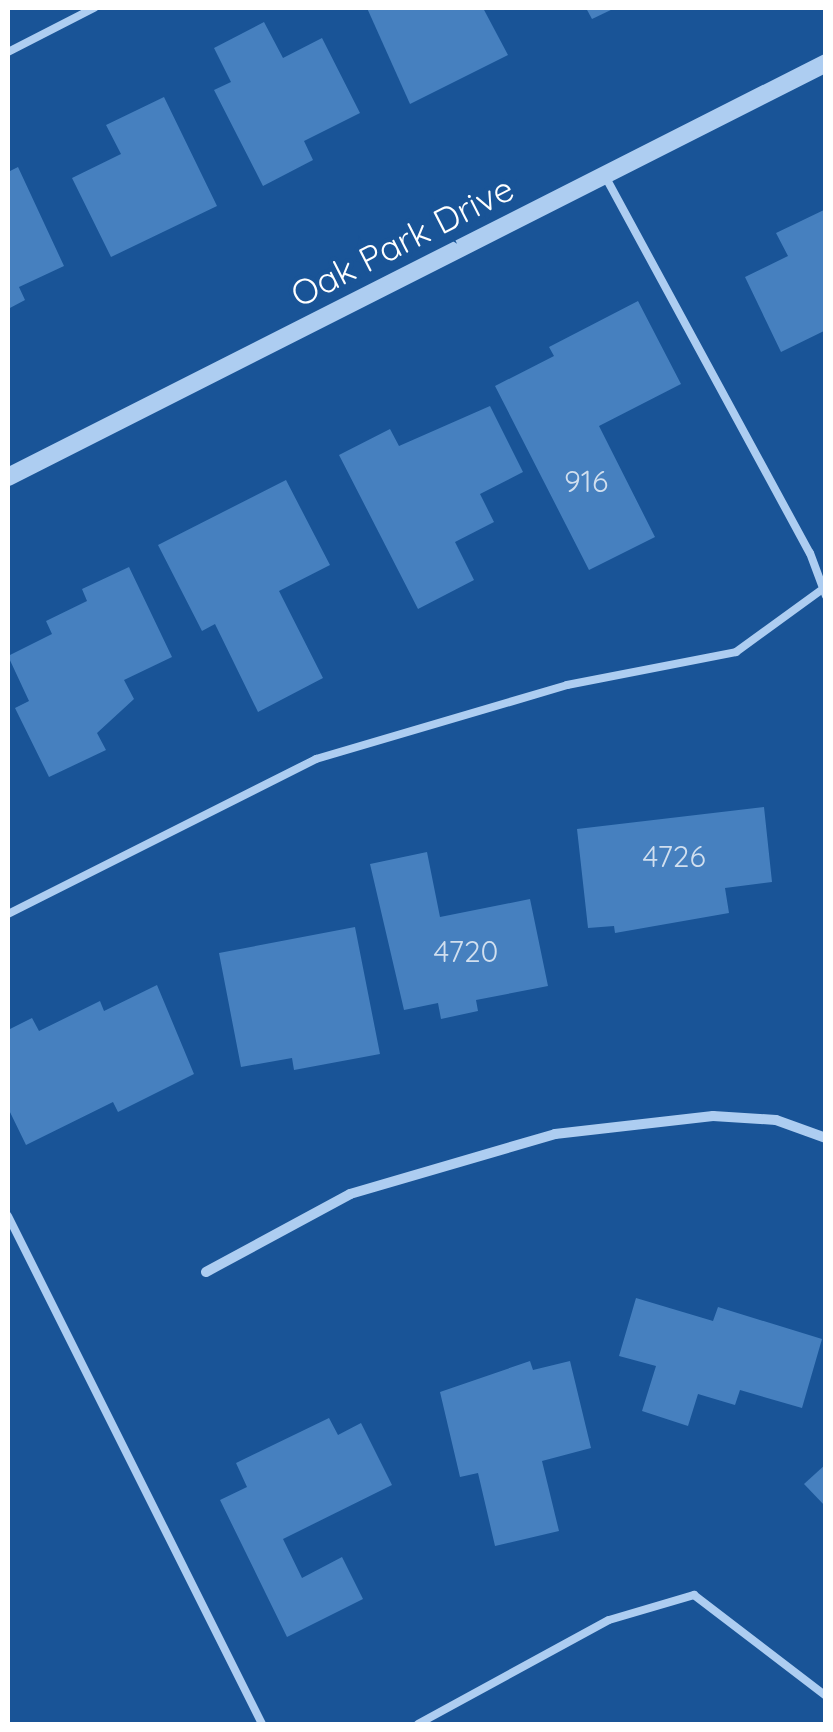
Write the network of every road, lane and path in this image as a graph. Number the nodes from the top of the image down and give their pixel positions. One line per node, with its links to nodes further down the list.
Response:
1 (94, 8): 2 (lane)
2 (8, 52)
3 (826, 63): 4 (street, Oak Park Drive)
4 (604, 175): 5 (street, Oak Park Drive); 6 (lane)
5 (8, 477)
6 (823, 594): 7 (lane)
7 (8, 914)
8 (826, 1138): 10 (street)
9 (8, 1216): 12 (lane)
10 (206, 1272)
11 (826, 1696): 13 (lane)
12 (262, 1724)
13 (418, 1724)

